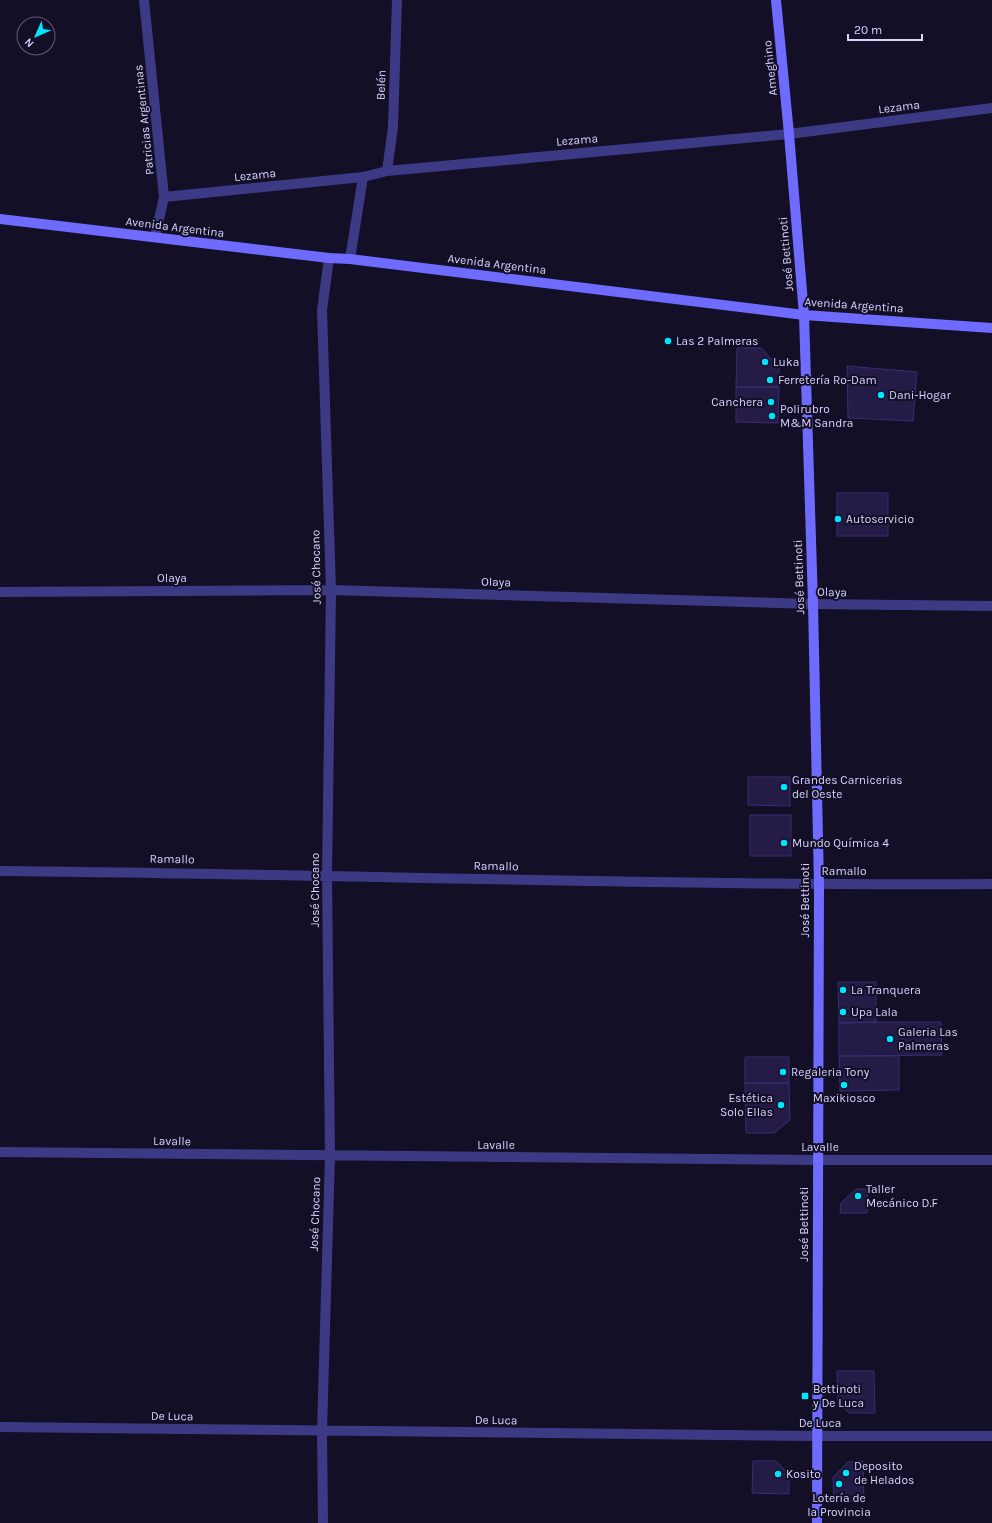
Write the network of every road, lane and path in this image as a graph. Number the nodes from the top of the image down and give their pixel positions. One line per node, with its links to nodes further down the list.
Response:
1 (144, 0): 8 (street, Patricias Argentinas)
2 (398, 0): 6 (street, Belén)
3 (776, 0): 5 (street, Ameghino)
4 (992, 108): 5 (street, Lezama)
5 (789, 134): 6 (street, Lezama); 13 (street, José Bettinoti)
6 (387, 171): 7 (street, Lezama)
7 (363, 177): 8 (street, Lezama); 12 (street)
8 (164, 197): 10 (street, Patricias Argentinas)
9 (0, 219): 10 (street, Avenida Argentina)
10 (155, 238): 11 (street, Avenida Argentina)
11 (330, 258): 12 (street, Avenida Argentina); 15 (street, José Chocano)
12 (350, 259): 13 (street, Avenida Argentina)
13 (804, 315): 14 (street, Avenida Argentina); 17 (street, José Bettinoti)
14 (992, 328)
15 (330, 590): 16 (street, Olaya); 17 (street, Olaya); 20 (street, José Chocano)
16 (0, 592)
17 (813, 604): 18 (street, Olaya); 22 (street, José Bettinoti)
18 (992, 606)
19 (0, 870): 20 (street, Ramallo)
20 (327, 876): 22 (street, Ramallo); 24 (street, José Chocano)
21 (992, 884): 22 (street, Ramallo)
22 (819, 885): 25 (street, José Bettinoti)
23 (0, 1152): 24 (street, Lavalle)
24 (330, 1156): 25 (street, Lavalle); 28 (street, José Chocano)
25 (817, 1160): 26 (street, Lavalle); 29 (street, José Bettinoti)
26 (992, 1160)
27 (0, 1427): 28 (street, De Luca)
28 (322, 1431): 29 (street, De Luca); 31 (street, José Chocano)
29 (817, 1436): 30 (street, De Luca); 32 (street, José Bettinoti)
30 (992, 1436)
31 (323, 1523)
32 (817, 1523)

